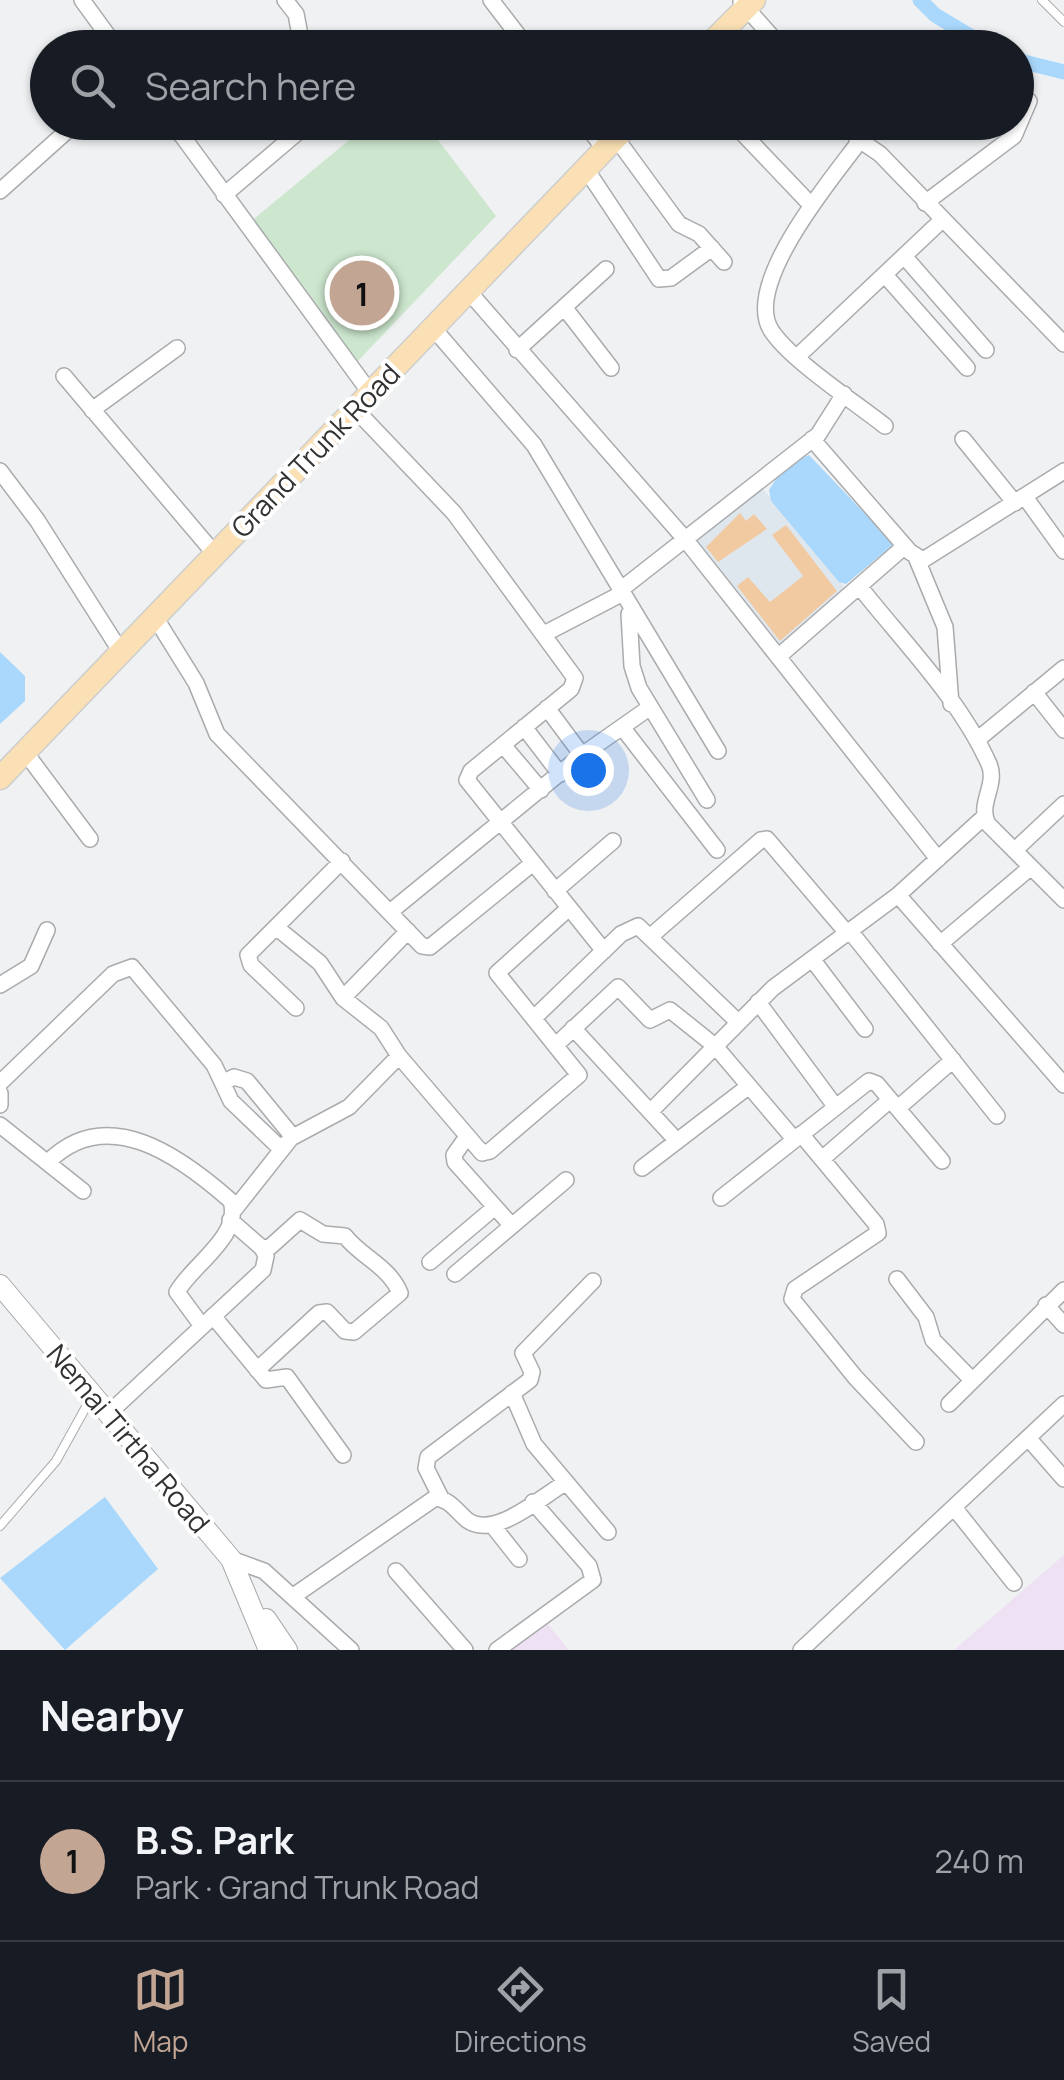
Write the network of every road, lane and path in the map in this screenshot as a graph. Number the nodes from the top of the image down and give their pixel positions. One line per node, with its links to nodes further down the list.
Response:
1 (82, 0): 7 (street)
2 (285, 0): 8 (street)
3 (490, 0): 9 (street)
4 (1042, 0): 6 (lane)
5 (746, 3): 10 (main road); 11 (street)
6 (1064, 22)
7 (104, 30)
8 (299, 30)
9 (514, 30)
10 (722, 30)
11 (768, 30)
12 (58, 140): 22 (street)
13 (185, 140): 23 (street)
14 (288, 140): 23 (street)
15 (614, 140): 21 (main road, Grand Trunk Road)
16 (619, 140): 27 (street)
17 (749, 140): 25 (street)
18 (857, 140): 25 (street)
19 (859, 140): 24 (street)
20 (1009, 140): 24 (street)
21 (586, 169): 27 (street); 32 (main road, Grand Trunk Road)
22 (0, 191)
23 (224, 194): 44 (street)
24 (925, 204): 26 (street)
25 (811, 206): 39 (street)
26 (941, 221): 28 (street); 35 (street)
27 (712, 248): 29 (street)
28 (904, 256): 31 (street); 38 (street)
29 (724, 262)
30 (606, 269): 33 (street)
31 (885, 275): 39 (street); 41 (street)
32 (470, 292): 34 (main road, Grand Trunk Road); 37 (street)
33 (564, 308): 37 (street); 40 (street)
34 (434, 328): 44 (main road, Grand Trunk Road); 57 (street)
35 (1064, 344)
36 (177, 348): 45 (street)
37 (517, 350): 52 (street)
38 (986, 350)
39 (798, 356): 43 (street)
40 (611, 368)
41 (968, 368)
42 (64, 376): 45 (street)
43 (844, 394): 46 (street); 47 (street)
44 (363, 402): 55 (main road, Grand Trunk Road); 59 (street)
45 (92, 410): 55 (street)
46 (884, 426)
47 (812, 439): 52 (street); 53 (street)
48 (963, 439): 51 (street)
49 (0, 471): 60 (street)
50 (1064, 471): 51 (street)
51 (1020, 500): 53 (street); 54 (street)
52 (685, 539): 57 (street); 61 (street)
53 (910, 551): 56 (street); 64 (street)
54 (1064, 551)
55 (214, 553): 58 (main road, Grand Trunk Road)
56 (859, 586): 61 (street); 64 (street)
57 (623, 598): 59 (street); 66 (street); 72 (street)
58 (155, 618): 60 (main road, Grand Trunk Road); 87 (street)
59 (544, 634): 65 (street)
60 (121, 652): 73 (main road, Grand Trunk Road)
61 (778, 657): 86 (street)
62 (1064, 668): 63 (street)
63 (1034, 692): 69 (street); 70 (street)
64 (951, 704): 70 (street)
65 (547, 708): 67 (street); 74 (street)
66 (649, 708): 68 (street); 78 (street)
67 (524, 727): 71 (street); 75 (street)
68 (622, 727): 74 (street); 84 (street)
69 (1064, 730)
70 (976, 740): 80 (street)
71 (503, 745): 77 (street); 81 (street)
72 (718, 751)
73 (25, 752): 76 (main road, Grand Trunk Road); 82 (street)
74 (582, 755): 75 (street)
75 (560, 774): 77 (street)
76 (0, 778)
77 (541, 790): 81 (street)
78 (707, 800)
79 (1064, 804): 85 (street)
80 (984, 817): 85 (street); 86 (street)
81 (500, 824): 88 (street); 94 (street)
82 (90, 838)
83 (612, 841): 90 (street)
84 (717, 850)
85 (1015, 850): 89 (street)
86 (938, 859): 91 (street)
87 (342, 860): 94 (street); 95 (street)
88 (532, 863): 90 (street); 97 (street)
89 (1031, 867): 92 (street); 100 (street)
90 (556, 891): 93 (street)
91 (898, 895): 98 (street); 100 (street)
92 (1064, 900)
93 (569, 908): 101 (street); 107 (street)
94 (390, 912): 97 (street)
95 (277, 928): 104 (street); 106 (street)
96 (47, 930): 103 (street)
97 (408, 930): 104 (street)
98 (848, 932): 99 (street); 102 (street); 114 (street)
99 (651, 936): 101 (street); 108 (street)
100 (940, 944): 117 (street)
101 (604, 951): 107 (street)
102 (812, 959): 105 (street); 110 (street)
103 (0, 984)
104 (343, 998): 113 (street)
105 (758, 1002): 108 (street); 124 (street)
106 (296, 1008)
107 (534, 1018): 111 (street)
108 (738, 1022): 112 (street)
109 (573, 1028): 111 (street); 112 (street); 125 (street)
110 (865, 1029)
111 (557, 1044): 130 (street)
112 (715, 1046): 118 (street); 125 (street)
113 (399, 1056): 128 (street); 130 (street)
114 (953, 1060): 123 (street); 126 (street)
115 (224, 1082): 116 (street); 119 (street); 121 (street)
116 (0, 1083)
117 (1064, 1085)
118 (749, 1086): 129 (street); 131 (street)
119 (252, 1087): 121 (street); 128 (street)
120 (0, 1093): 122 (street)
121 (231, 1101): 132 (street)
122 (0, 1104)
123 (894, 1104): 124 (street); 133 (street); 134 (street)
124 (835, 1106): 129 (street)
125 (653, 1109): 131 (street)
126 (998, 1116)
127 (0, 1125): 135 (street)
128 (293, 1137): 132 (street)
129 (798, 1137): 133 (street); 139 (street)
130 (466, 1138): 140 (street)
131 (677, 1141): 136 (street)
132 (280, 1148): 141 (street)
133 (822, 1159): 161 (street)
134 (942, 1161)
135 (48, 1162): 138 (street); 141 (street)
136 (642, 1168)
137 (566, 1180): 142 (street)
138 (83, 1191)
139 (721, 1198)
140 (495, 1207): 142 (street); 144 (street)
141 (232, 1216): 143 (street); 151 (street)
142 (512, 1226): 145 (street)
143 (262, 1248): 151 (street); 153 (street)
144 (430, 1262)
145 (455, 1274)
146 (896, 1279): 154 (street)
147 (593, 1281): 155 (street)
148 (1064, 1290): 150 (street)
149 (3, 1295): 156 (street, Nemai Tirtha Road)
150 (1046, 1305): 152 (street); 154 (street)
151 (208, 1321): 153 (street); 159 (street)
152 (1064, 1325)
153 (257, 1370): 162 (street)
154 (972, 1380): 157 (street)
155 (512, 1393): 164 (street); 165 (street)
156 (94, 1394): 159 (street, Nemai Tirtha Road); 168 (lane)
157 (949, 1404)
158 (1064, 1404): 160 (street)
159 (109, 1413): 171 (street, Nemai Tirtha Road)
160 (1029, 1439): 163 (street); 167 (street)
161 (916, 1442)
162 (342, 1456)
163 (1064, 1479)
164 (565, 1482): 166 (street); 170 (street)
165 (441, 1498): 169 (street); 175 (street)
166 (532, 1502): 169 (street); 181 (street)
167 (956, 1510): 174 (street); 182 (street)
168 (0, 1526)
169 (493, 1526): 172 (street)
170 (608, 1532)
171 (230, 1559): 175 (street); 176 (street, Nemai Tirtha Road)
172 (520, 1559)
173 (396, 1570): 180 (street)
174 (1014, 1583)
175 (295, 1595): 179 (street)
176 (250, 1596): 177 (street, Nemai Tirtha Road); 178 (street, Nemai Tirtha Road)
177 (268, 1650)
178 (287, 1650)
179 (351, 1650)
180 (465, 1650)
181 (497, 1650)
182 (801, 1650)

